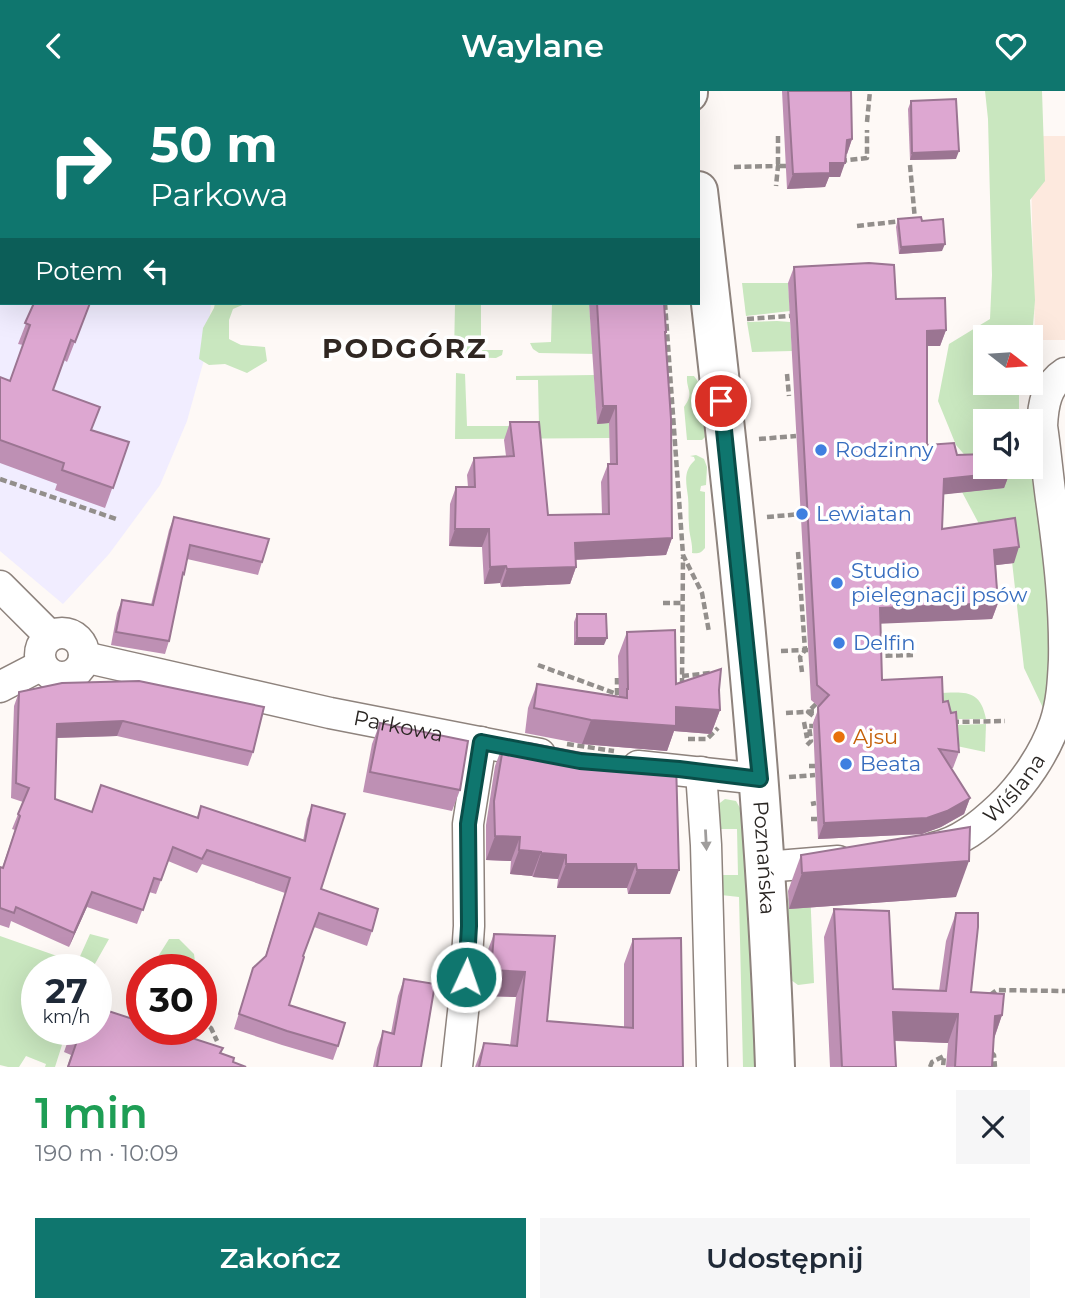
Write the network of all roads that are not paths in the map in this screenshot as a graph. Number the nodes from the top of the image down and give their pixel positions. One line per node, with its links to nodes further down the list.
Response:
1 (700, 209): 12 (main road, Poznańska)
2 (1065, 373): 13 (street, Wiślana)
3 (0, 586): 4 (street)
4 (50, 636): 5 (street); 6 (street)
5 (83, 657): 6 (street); 8 (street, Parkowa)
6 (42, 665): 7 (street)
7 (0, 687)
8 (481, 742): 9 (street, Parkowa); 16 (street)
9 (567, 759)
10 (617, 764): 11 (street)
11 (701, 772): 12 (street); 17 (street, one-way to 17)
12 (760, 779): 15 (main road, Poznańska)
13 (903, 854)
14 (865, 858): 15 (street)
15 (765, 867): 18 (main road, Poznańska)
16 (457, 1067)
17 (712, 1067)
18 (775, 1067)

